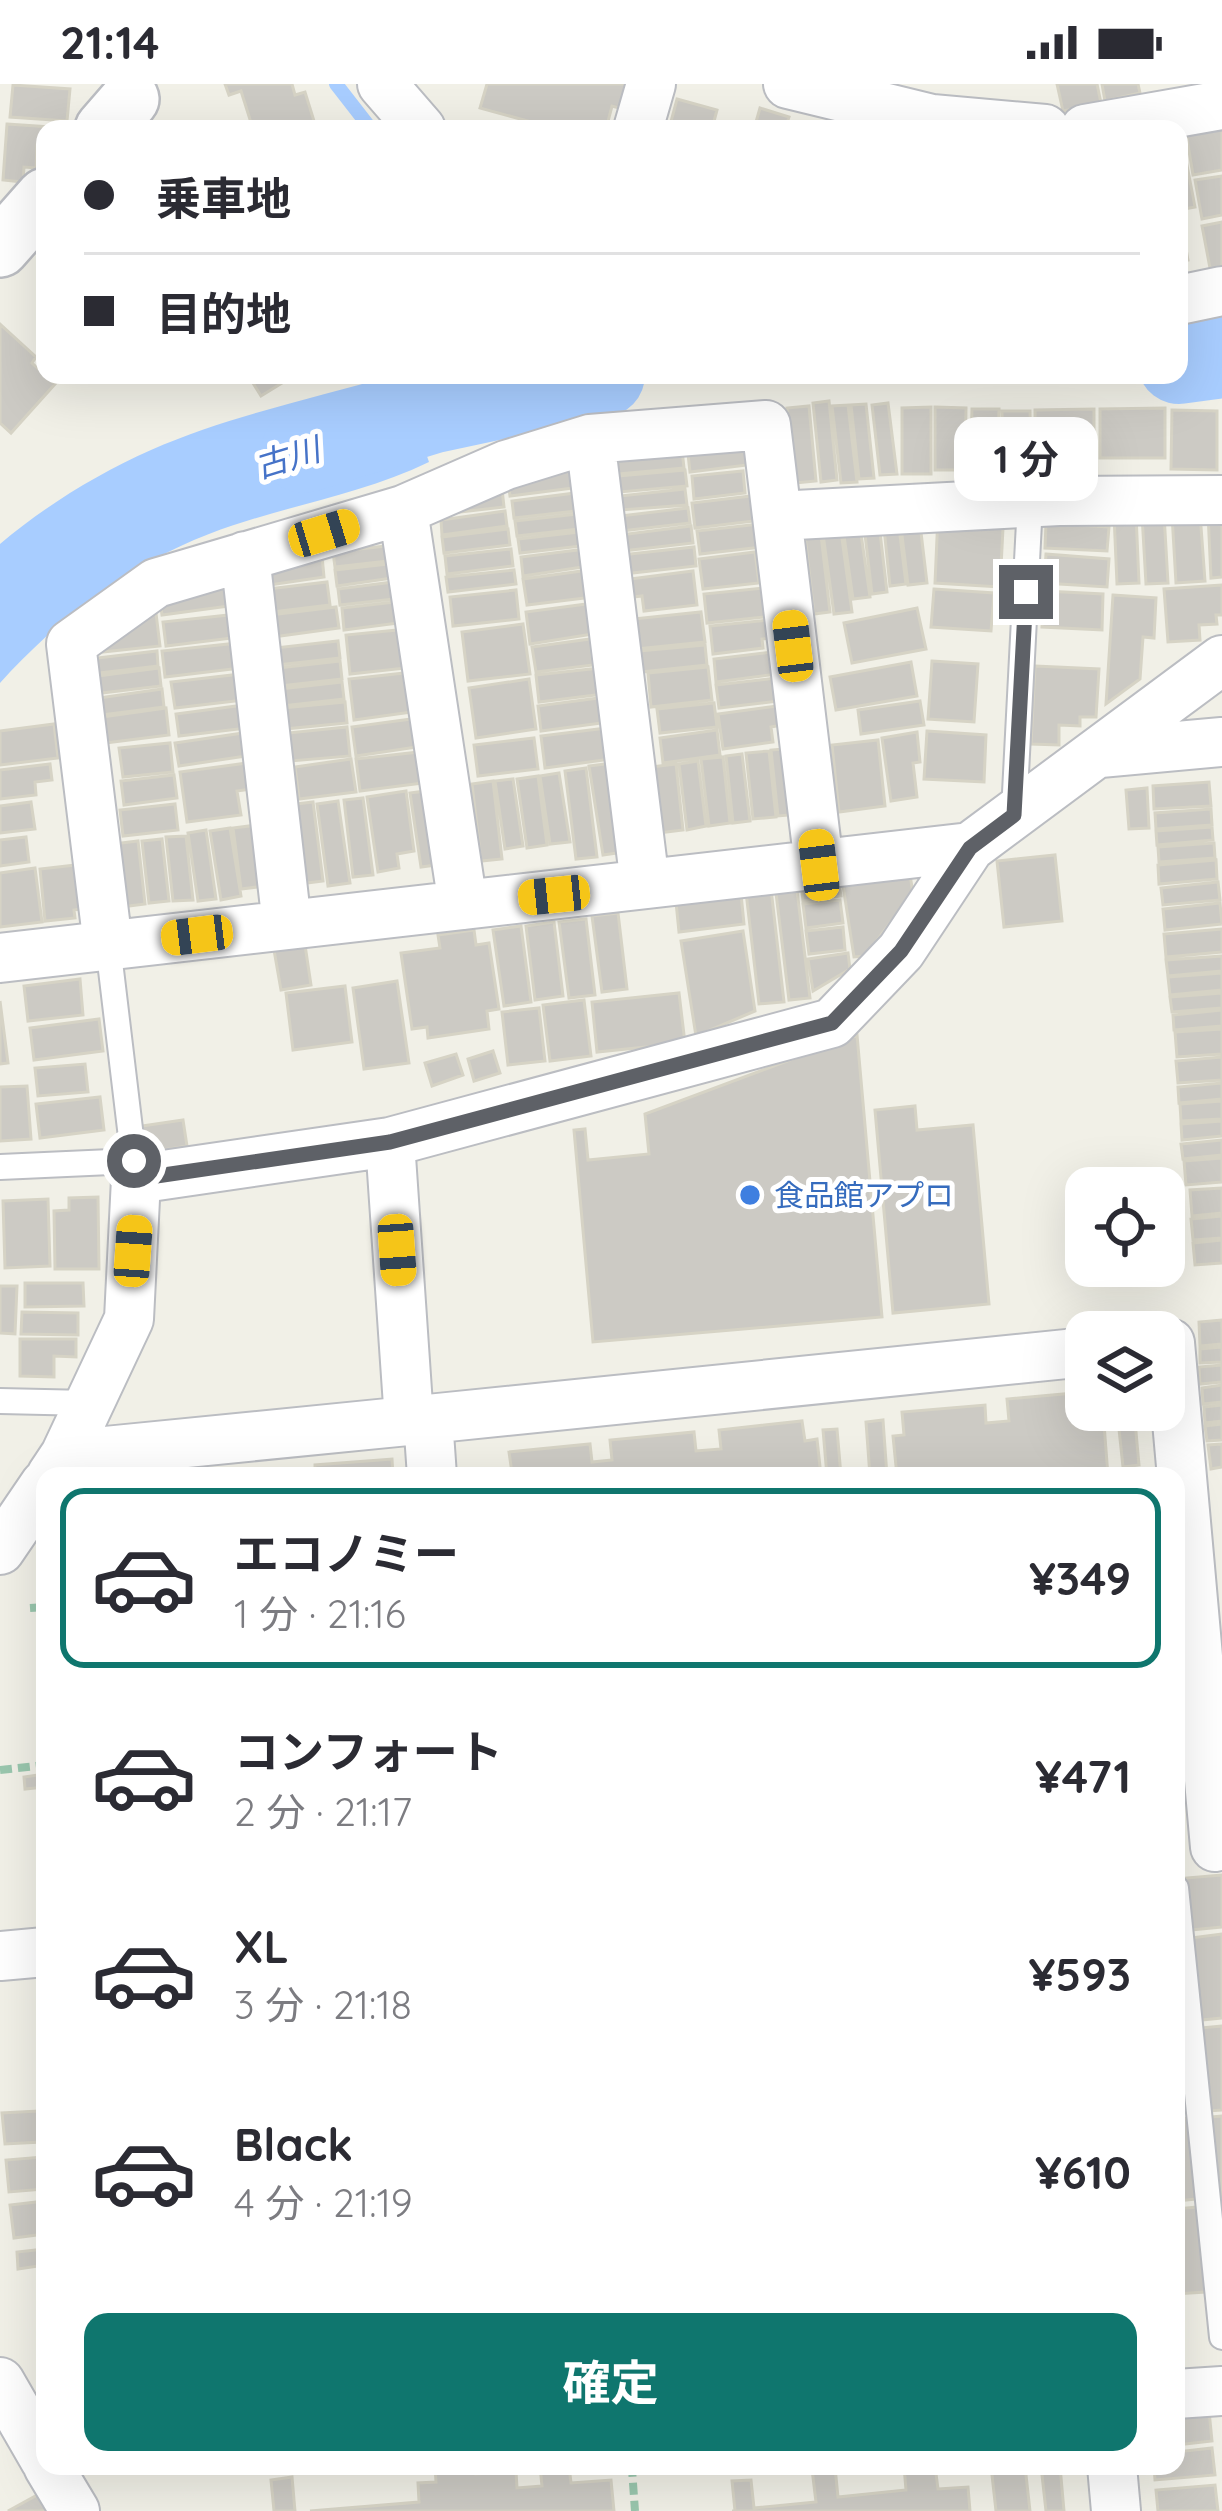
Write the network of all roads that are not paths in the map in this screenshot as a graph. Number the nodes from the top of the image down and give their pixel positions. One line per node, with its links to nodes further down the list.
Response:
1 (382, 84): 6 (street)
2 (651, 84): 7 (street)
3 (788, 84): 8 (street)
4 (1170, 99): 5 (street); 9 (street)
5 (1222, 105)
6 (413, 120)
7 (641, 120)
8 (943, 120)
9 (1110, 120)
10 (36, 207): 11 (street)
11 (0, 248)
12 (1222, 291): 13 (street)
13 (1188, 298)
14 (590, 439): 17 (street); 18 (street); 26 (street)
15 (1222, 500): 16 (street)
16 (1030, 502): 18 (street); 23 (lane)
17 (403, 510): 19 (street); 27 (street)
18 (777, 516): 25 (street)
19 (244, 556): 28 (street); 29 (street)
20 (1222, 660): 22 (street)
21 (1222, 743): 22 (street)
22 (1100, 753): 23 (street)
23 (1014, 815): 24 (street)
24 (970, 848): 25 (street); 31 (street)
25 (819, 865): 26 (street)
26 (645, 884): 27 (street)
27 (463, 905): 28 (street)
28 (287, 925): 29 (street)
29 (108, 946): 30 (street); 33 (lane)
30 (0, 958)
31 (390, 1142): 33 (street); 37 (street)
32 (0, 1167): 33 (lane)
33 (135, 1170): 36 (street)
34 (1065, 1354): 37 (street)
35 (0, 1401): 36 (lane)
36 (89, 1403): 39 (street)
37 (418, 1419): 40 (street); 41 (street)
38 (1176, 1431): 42 (street)
39 (57, 1467)
40 (88, 1467)
41 (430, 1467)
42 (1178, 1467)
43 (36, 1498): 44 (street)
44 (0, 1550)
45 (1185, 1566): 46 (street)
46 (1204, 1848)
47 (36, 1953): 48 (street)
48 (0, 1956)
49 (1185, 1976): 50 (lane)
50 (1222, 2337)
51 (0, 2382): 52 (street)
52 (36, 2444)
53 (54, 2475): 55 (street)
54 (1113, 2475): 56 (street)
55 (75, 2511)
56 (1116, 2511)

